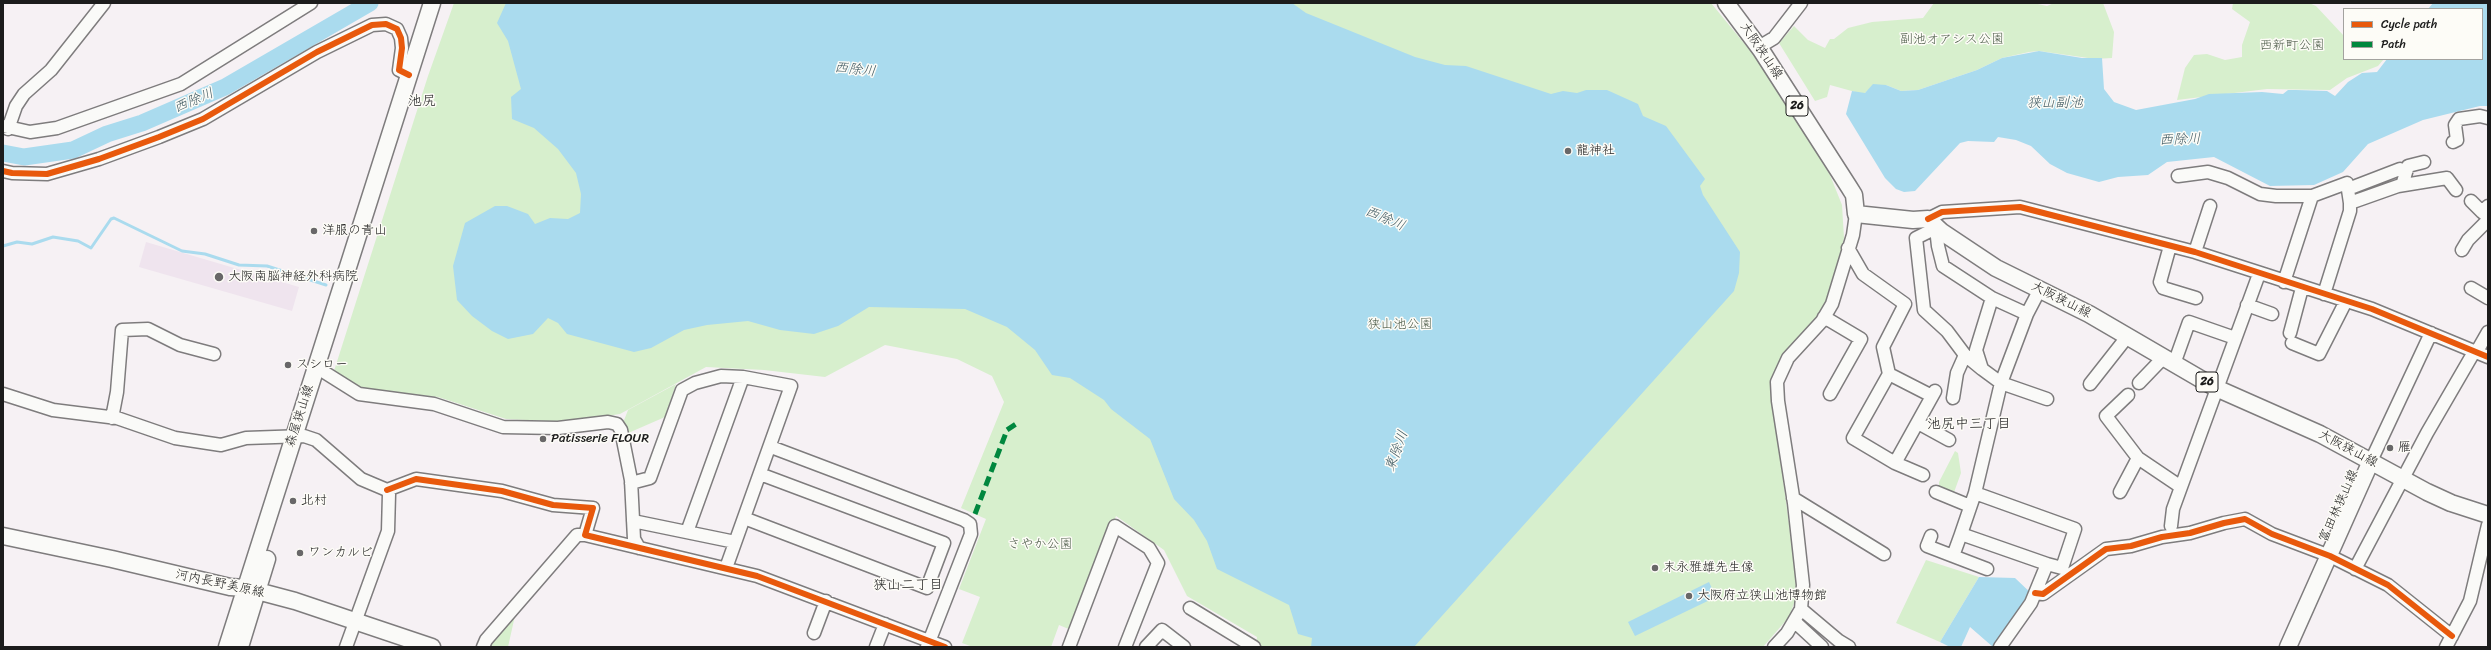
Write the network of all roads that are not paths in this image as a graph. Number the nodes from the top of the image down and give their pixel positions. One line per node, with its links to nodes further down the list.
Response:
1 (104, 3): 9 (street)
2 (311, 3): 9 (street)
3 (1726, 3): 6 (main road, 大阪狭山線 / 26)
4 (1801, 3): 6 (street)
5 (435, 9): 7 (main road, 森屋狭山線); 53 (main road, 森屋狭山線)
6 (1759, 47): 22 (main road, 大阪狭山線 / 26)
7 (409, 75): 13 (street); 67 (main road, 森屋狭山線)
8 (2488, 118): 10 (street)
9 (6, 128)
10 (2453, 142)
11 (2424, 162): 15 (street)
12 (2400, 169): 16 (street)
13 (3, 171)
14 (2178, 176): 18 (street)
15 (2402, 185): 17 (street); 20 (street)
16 (2348, 189): 18 (street); 20 (street)
17 (2456, 190)
18 (2312, 196): 30 (street)
19 (2471, 201): 23 (street)
20 (2350, 203): 34 (street)
21 (2210, 206): 28 (street)
22 (1856, 214): 24 (main road); 27 (street)
23 (2487, 214): 25 (street)
24 (1932, 223): 26 (street); 33 (main road, 大阪狭山線 / 26); 35 (street); 49 (street)
25 (2465, 242)
26 (2170, 246): 28 (street); 36 (street)
27 (1848, 248): 42 (street); 54 (street)
28 (2195, 252): 29 (street)
29 (2259, 274): 30 (street); 39 (street)
30 (2284, 282): 31 (street)
31 (2302, 288): 34 (street); 38 (street)
32 (2471, 288): 37 (street)
33 (2040, 289): 40 (street); 45 (main road, 大阪狭山線 / 26)
34 (2324, 294): 38 (street)
35 (1992, 298): 40 (street); 52 (street)
36 (2196, 298)
37 (2488, 298)
38 (2346, 301): 44 (street)
39 (2247, 305): 41 (street); 46 (street)
40 (2027, 314): 56 (street)
41 (2272, 314)
42 (1824, 317): 61 (street); 82 (street)
43 (2488, 332): 47 (street)
44 (2430, 333): 47 (street); 71 (street)
45 (2127, 337): 51 (main road, 大阪狭山線 / 26); 58 (street)
46 (2235, 338): 51 (street); 59 (street)
47 (2475, 352): 50 (street); 75 (street)
48 (214, 354): 65 (street)
49 (1965, 355): 52 (street); 63 (street)
50 (2488, 357)
51 (2168, 361): 57 (street); 59 (main road, 大阪狭山線 / 26)
52 (1982, 368): 56 (street)
53 (324, 372): 67 (main road, 森屋狭山線); 76 (street)
54 (1889, 374): 66 (street); 72 (street)
55 (743, 377): 69 (street); 76 (street); 89 (street)
56 (2001, 383): 64 (street); 81 (street)
57 (2139, 383)
58 (2090, 384)
59 (2216, 388): 71 (main road, 大阪狭山線 / 26); 77 (street)
60 (3, 394): 65 (street)
61 (1830, 394)
62 (2128, 395): 70 (street)
63 (1953, 398)
64 (2047, 399)
65 (112, 418): 67 (street)
66 (1918, 423): 68 (street); 72 (street)
67 (298, 436): 78 (street); 103 (main road, 森屋狭山線)
68 (1949, 440)
69 (771, 447): 73 (street); 112 (street)
70 (2138, 458): 77 (street); 80 (street)
71 (2371, 461): 75 (main road, 大阪狭山線 / 26); 98 (main road, 富田林狭山線)
72 (1895, 463): 74 (street)
73 (760, 474): 85 (street); 85 (street)
74 (1923, 475)
75 (2404, 479): 84 (main road, 大阪狭山線 / 26); 101 (street)
76 (631, 483): 86 (street)
77 (2181, 487): 88 (street)
78 (387, 490): 91 (street); 108 (street)
79 (1936, 492): 83 (street)
80 (2120, 492)
81 (1975, 493): 83 (street); 99 (street)
82 (1793, 498): 96 (street); 107 (street)
83 (1970, 506): 90 (street)
84 (2488, 515)
85 (744, 518): 94 (street)
86 (633, 521): 89 (street); 95 (street)
87 (2488, 525): 113 (street)
88 (2171, 526)
89 (687, 532): 94 (street)
90 (1961, 534): 97 (street); 99 (street)
91 (585, 535): 95 (street); 119 (street)
92 (3, 536): 103 (main road, 河内長野美原線)
93 (1931, 536): 97 (street)
94 (735, 542): 100 (street)
95 (639, 548): 100 (street)
96 (1884, 554)
97 (1954, 556): 102 (street)
98 (2330, 556): 101 (street); 104 (street); 130 (main road, 富田林狭山線)
99 (2047, 564): 104 (street)
100 (726, 568): 105 (street)
101 (2355, 568): 113 (street)
102 (1987, 570)
103 (252, 590): 108 (main road, 河内長野美原線); 115 (main road, 森屋狭山線); 116 (main road, 森屋狭山線)
104 (2035, 594): 129 (street)
105 (826, 601): 110 (street); 111 (street)
106 (1190, 608): 126 (street)
107 (1801, 609): 109 (street); 114 (street)
108 (356, 622): 117 (street); 118 (main road, 河内長野美原線)
109 (1795, 622): 127 (street); 128 (street)
110 (885, 624): 112 (street); 120 (street)
111 (814, 633)
112 (928, 644): 121 (street)
113 (2449, 644)
114 (1847, 646)
115 (227, 647)
116 (240, 647)
117 (346, 647)
118 (432, 647)
119 (483, 647)
120 (876, 647)
121 (945, 647)
122 (1069, 647): 123 (street)
123 (1125, 647)
124 (1146, 647): 125 (street)
125 (1184, 647)
126 (1254, 647)
127 (1774, 647)
128 (1822, 647)
129 (2000, 647)
130 (2288, 647)

